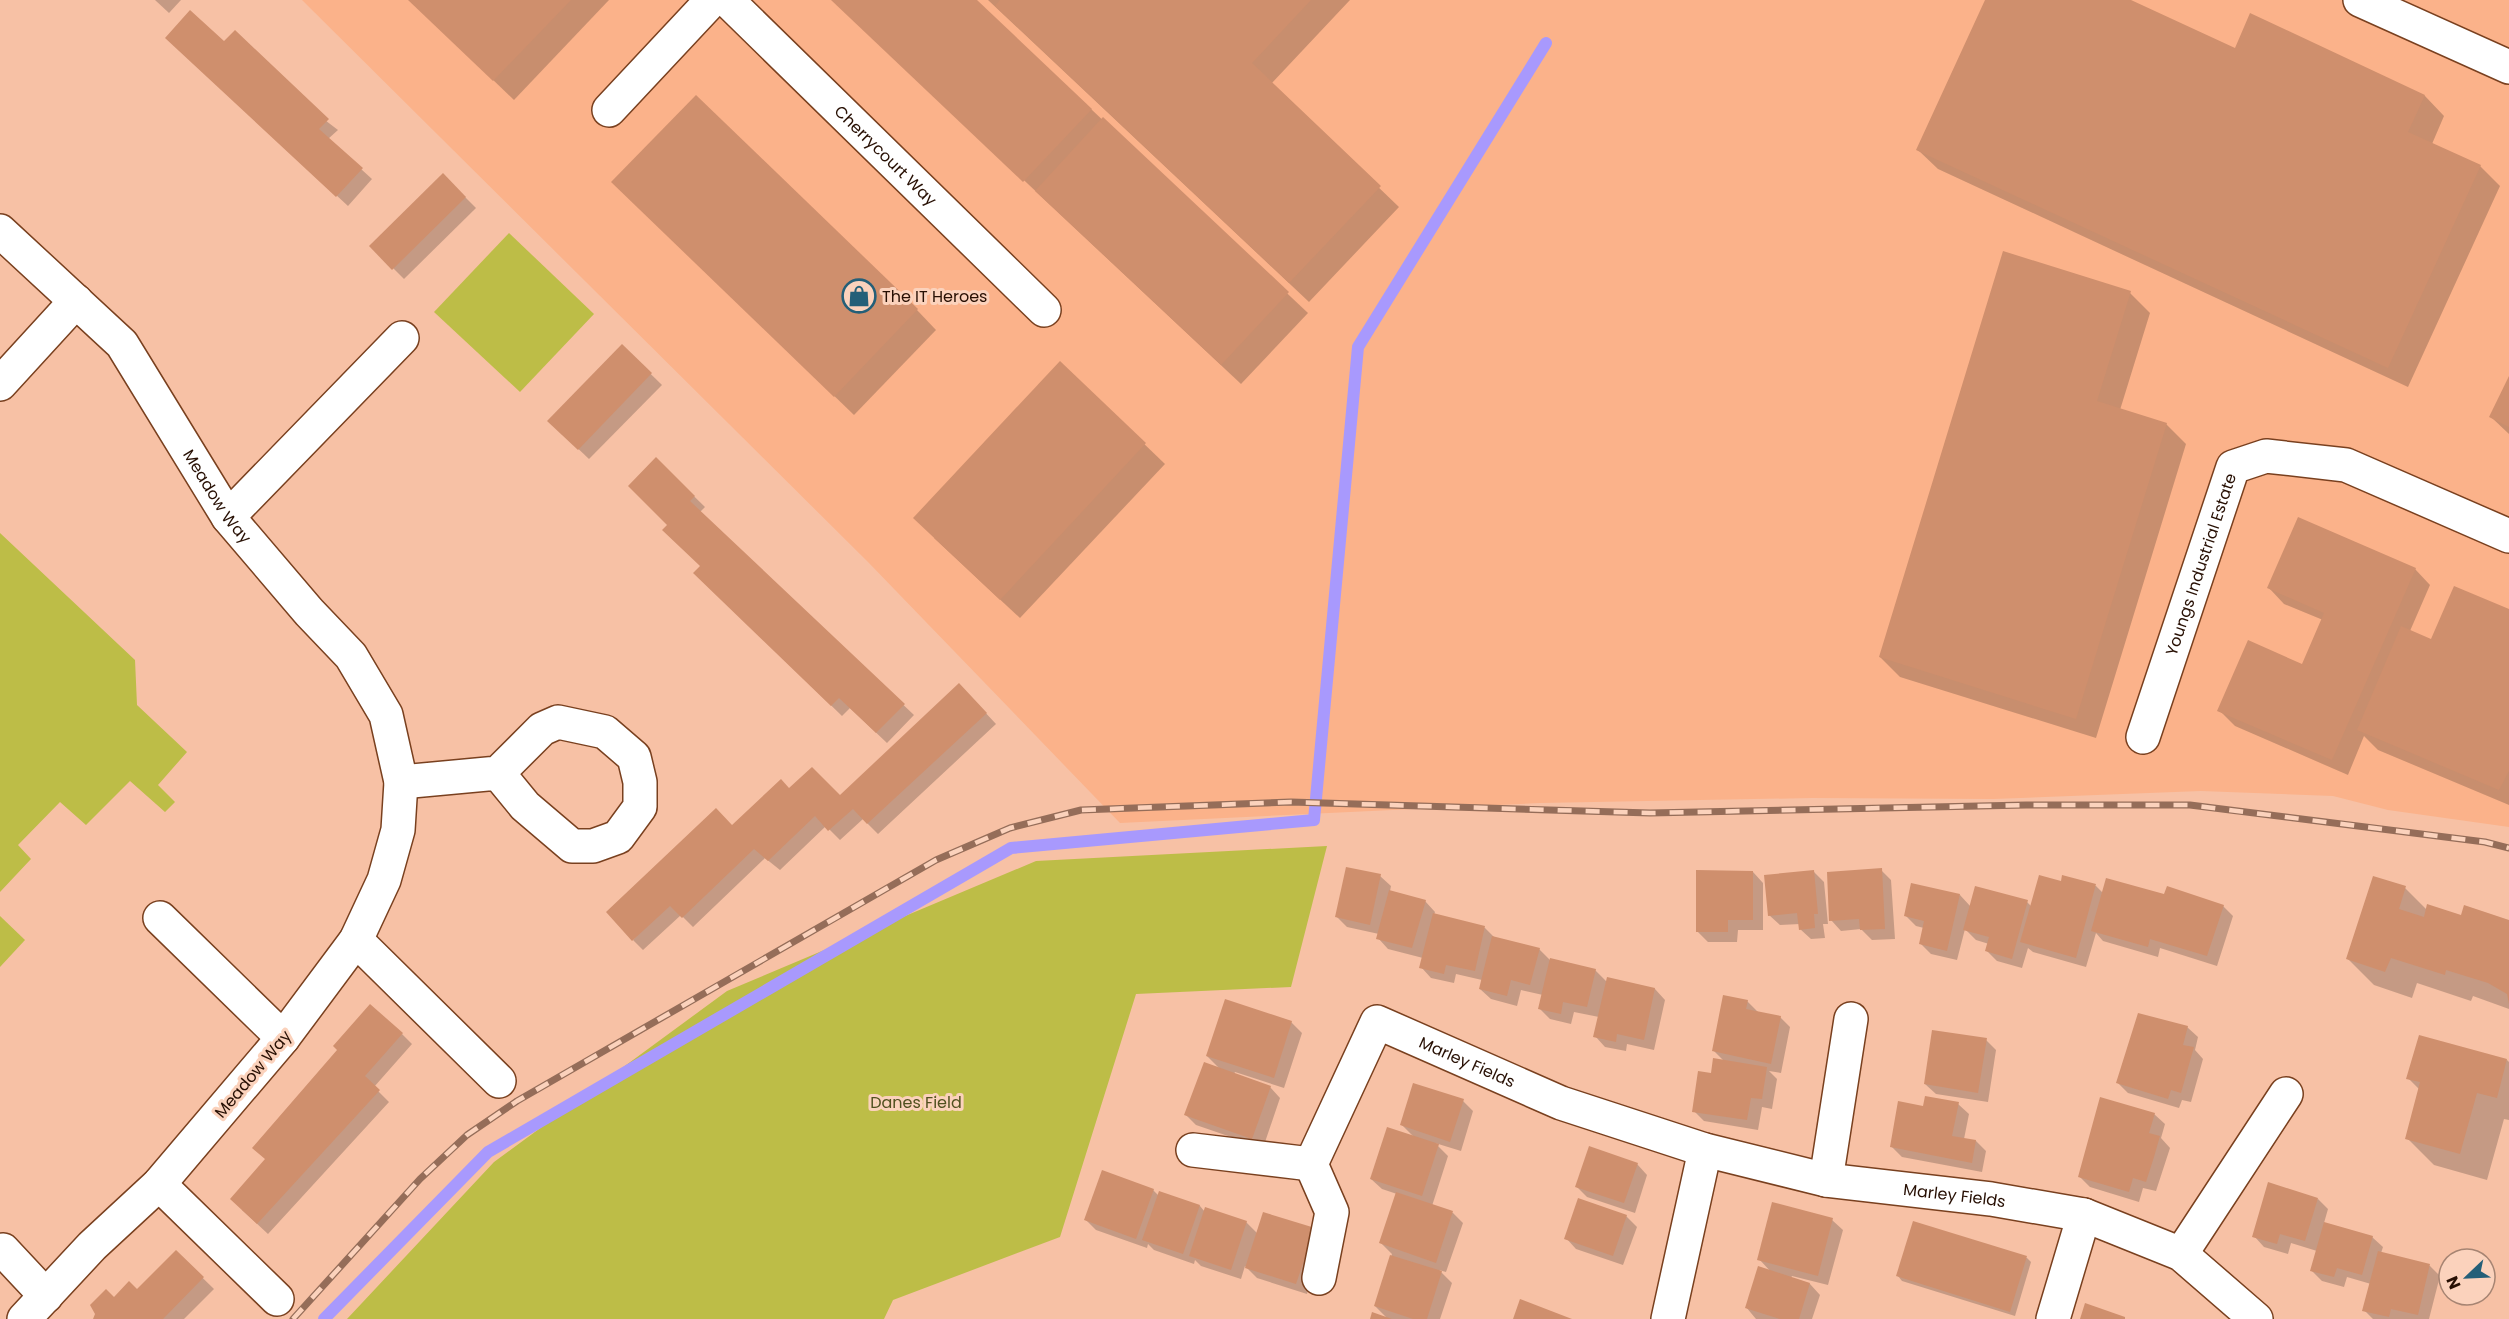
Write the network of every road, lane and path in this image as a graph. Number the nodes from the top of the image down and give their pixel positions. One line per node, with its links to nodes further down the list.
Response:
1 (712, 0): 5 (street)
2 (727, 0): 8 (street, Cherrycourt Way)
3 (2360, 0): 4 (street)
4 (2509, 67)
5 (609, 110)
6 (0, 231): 7 (street, Meadow Way)
7 (76, 301): 10 (street); 11 (street, Meadow Way)
8 (1044, 310)
9 (402, 338): 11 (street)
10 (0, 384)
11 (228, 517): 15 (street, Meadow Way)
12 (2509, 536): 13 (street, Youngs Industrial Estate)
13 (2144, 737)
14 (498, 773): 15 (street)
15 (401, 782): 17 (street, Meadow Way)
16 (160, 918): 19 (street)
17 (356, 940): 19 (street, Meadow Way); 20 (street)
18 (1851, 1018): 25 (street)
19 (283, 1038): 26 (street, Meadow Way)
20 (499, 1081)
21 (2286, 1094): 29 (street)
22 (1193, 1150): 24 (street)
23 (1705, 1150): 24 (street, Marley Fields); 25 (street, Marley Fields); 33 (street)
24 (1311, 1164): 30 (street)
25 (1826, 1180): 27 (street, Marley Fields)
26 (159, 1184): 31 (street); 32 (street, Meadow Way)
27 (2084, 1215): 29 (street, Marley Fields); 34 (street)
28 (3, 1250): 32 (street)
29 (2181, 1254): 35 (street, Marley Fields)
30 (1319, 1278)
31 (277, 1299)
32 (35, 1307)
33 (1668, 1319)
34 (2053, 1319)
35 (2256, 1319)

